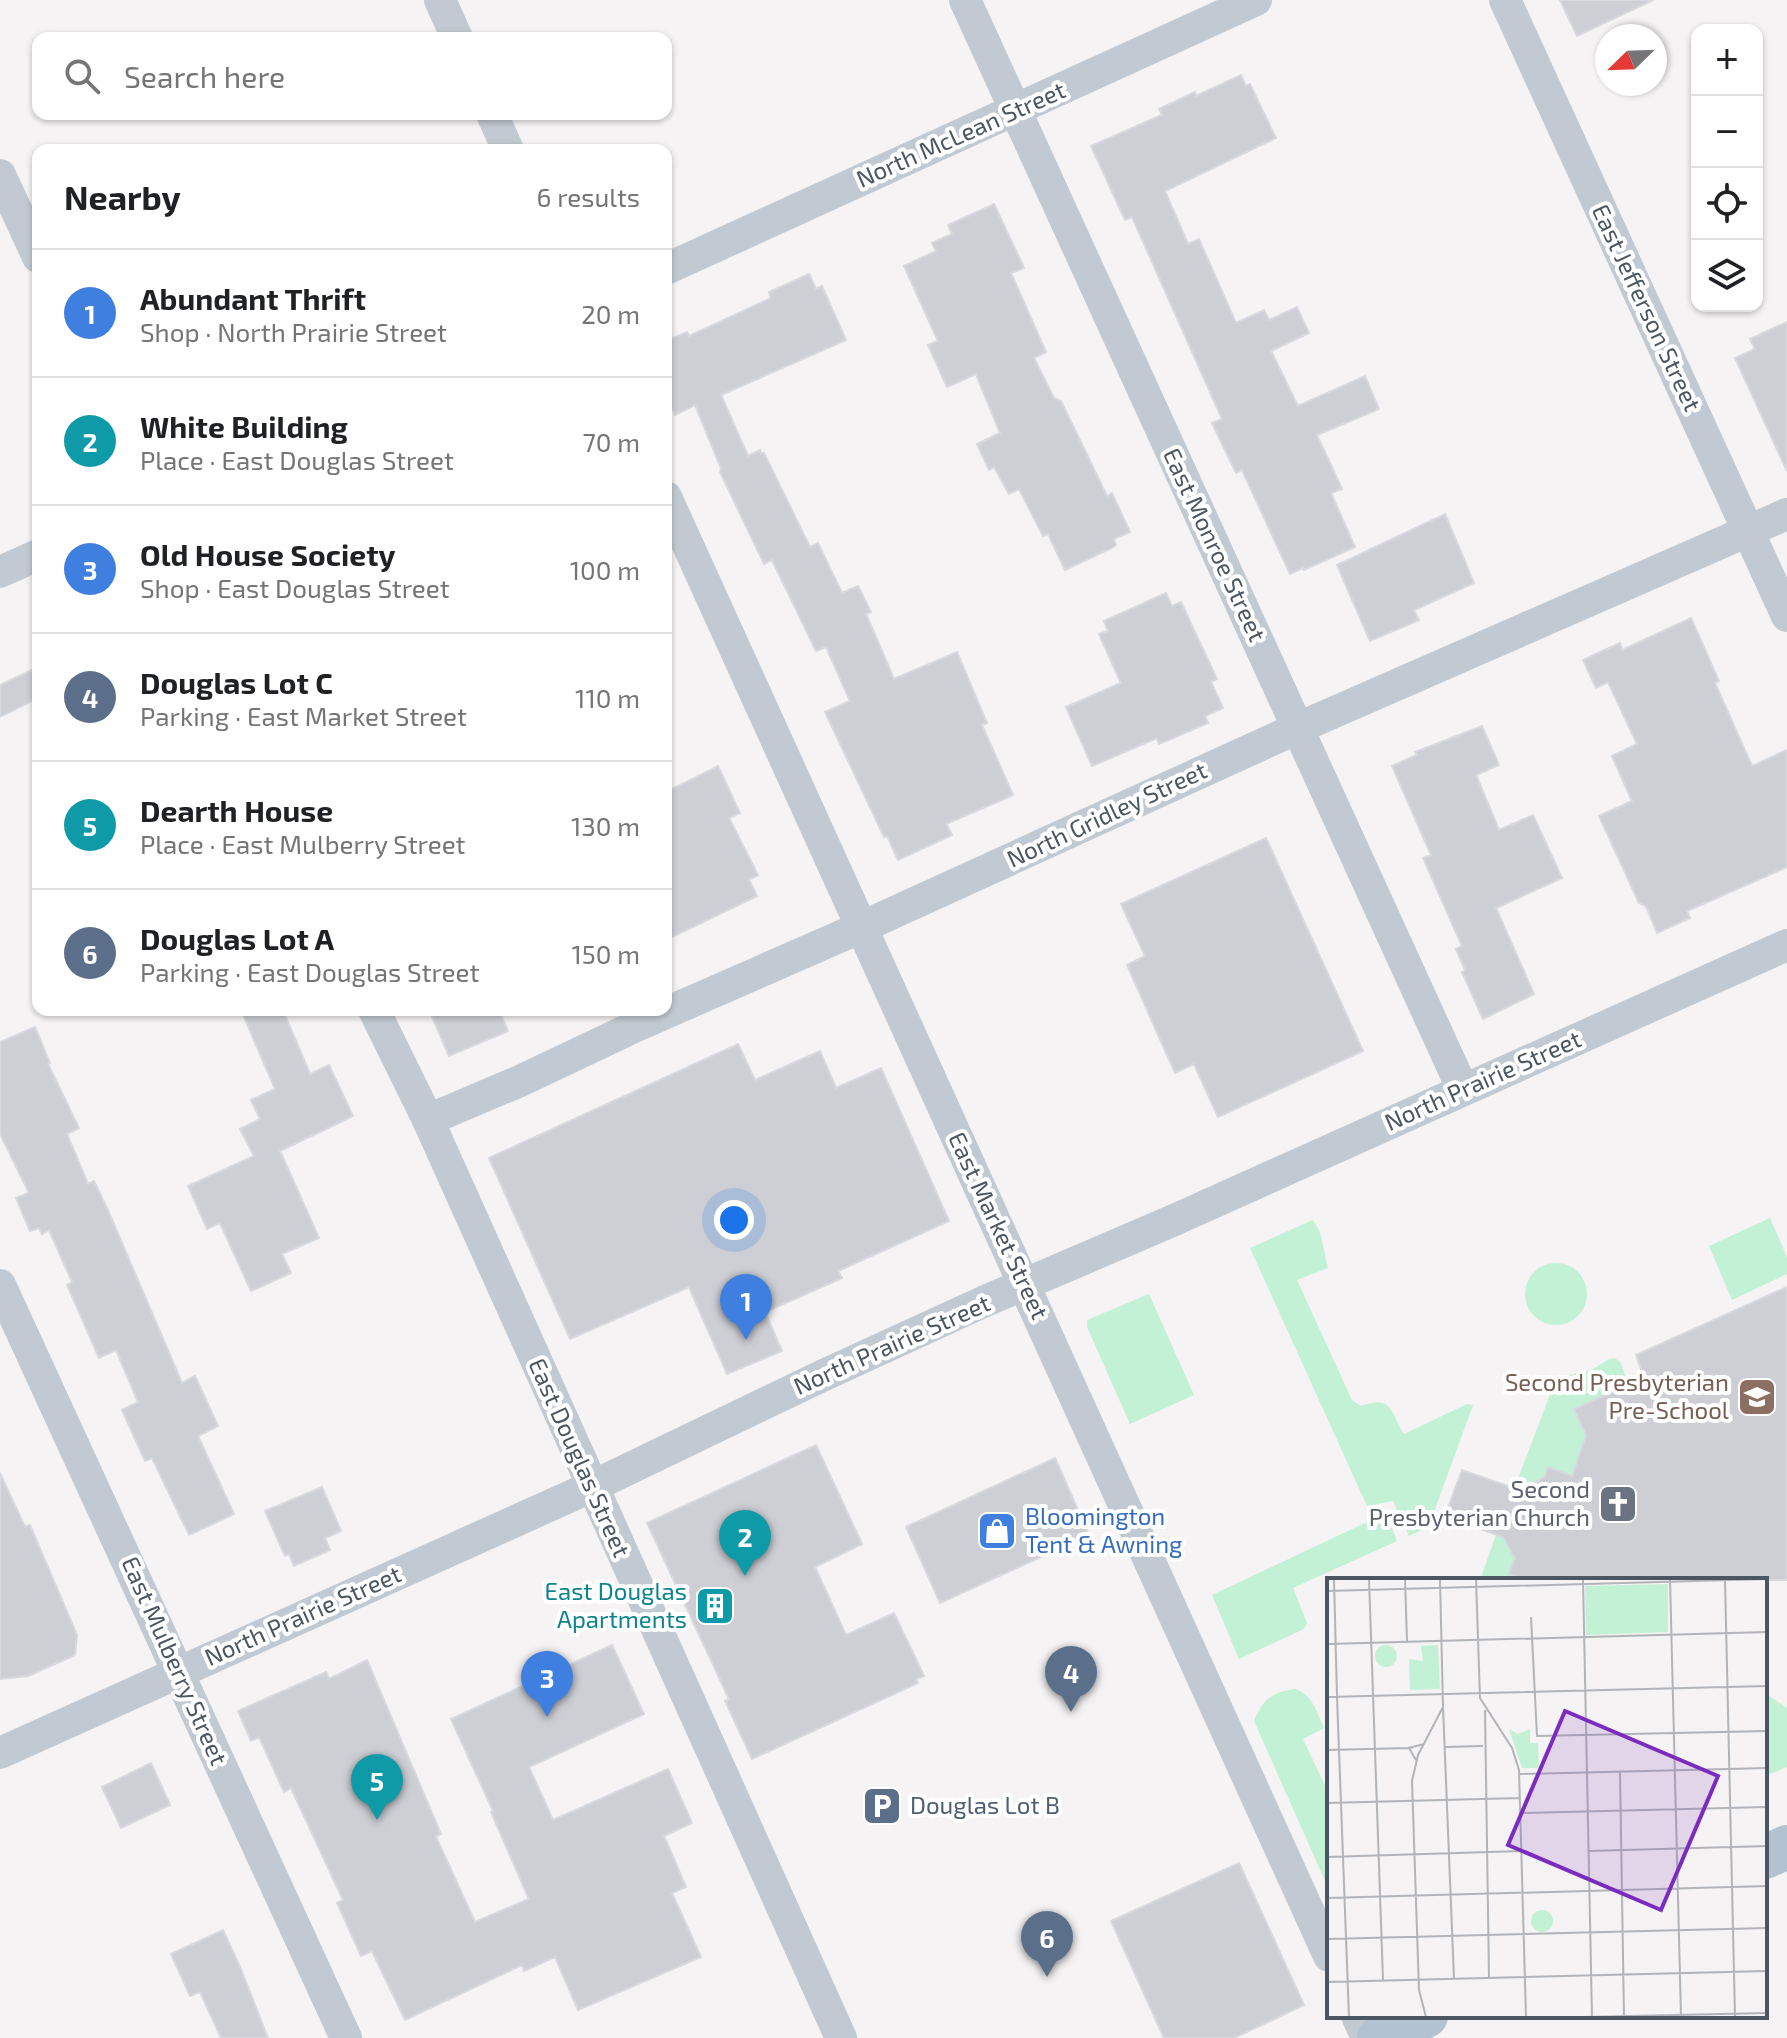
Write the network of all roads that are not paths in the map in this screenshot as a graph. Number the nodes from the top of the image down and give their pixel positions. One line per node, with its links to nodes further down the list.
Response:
1 (440, 0): 5 (street)
2 (965, 0): 6 (street, East Monroe Street)
3 (1256, 0): 6 (street, North McLean Street)
4 (1505, 0): 14 (street, East Jefferson Street)
5 (454, 32)
6 (1014, 111): 11 (street, North McLean Street); 18 (street, East Monroe Street)
7 (495, 120): 8 (street)
8 (505, 144)
9 (0, 175): 10 (street)
10 (32, 244)
11 (672, 266)
12 (672, 510): 19 (street, East Market Street)
13 (1787, 514): 14 (street, North Gridley Street)
14 (1748, 531): 17 (street, East Jefferson Street); 18 (street, North Gridley Street)
15 (32, 558): 16 (street)
16 (0, 572)
17 (1787, 616)
18 (1298, 728): 19 (street, North Gridley Street); 24 (street, East Monroe Street)
19 (862, 927): 21 (street, North Gridley Street); 27 (street, East Market Street)
20 (1787, 945): 24 (street, North Prairie Street)
21 (672, 1010)
22 (377, 1016): 25 (street, East Douglas Street)
23 (659, 1016): 25 (street, North Gridley Street)
24 (1463, 1090): 27 (street, North Prairie Street)
25 (428, 1120): 28 (street, East Douglas Street)
26 (0, 1285): 29 (street, East Mulberry Street)
27 (1024, 1286): 28 (street, North Prairie Street); 33 (street, East Market Street)
28 (591, 1487): 29 (street, North Prairie Street); 37 (street, East Douglas Street)
29 (178, 1672): 30 (street, North Prairie Street); 36 (street, East Mulberry Street)
30 (0, 1753)
31 (1787, 1847): 32 (main road)
32 (1767, 1856)
33 (1327, 1952)
34 (1358, 2018): 38 (street)
35 (1422, 2018): 39 (main road)
36 (346, 2038)
37 (841, 2038)
38 (1367, 2038)
39 (1379, 2038)

